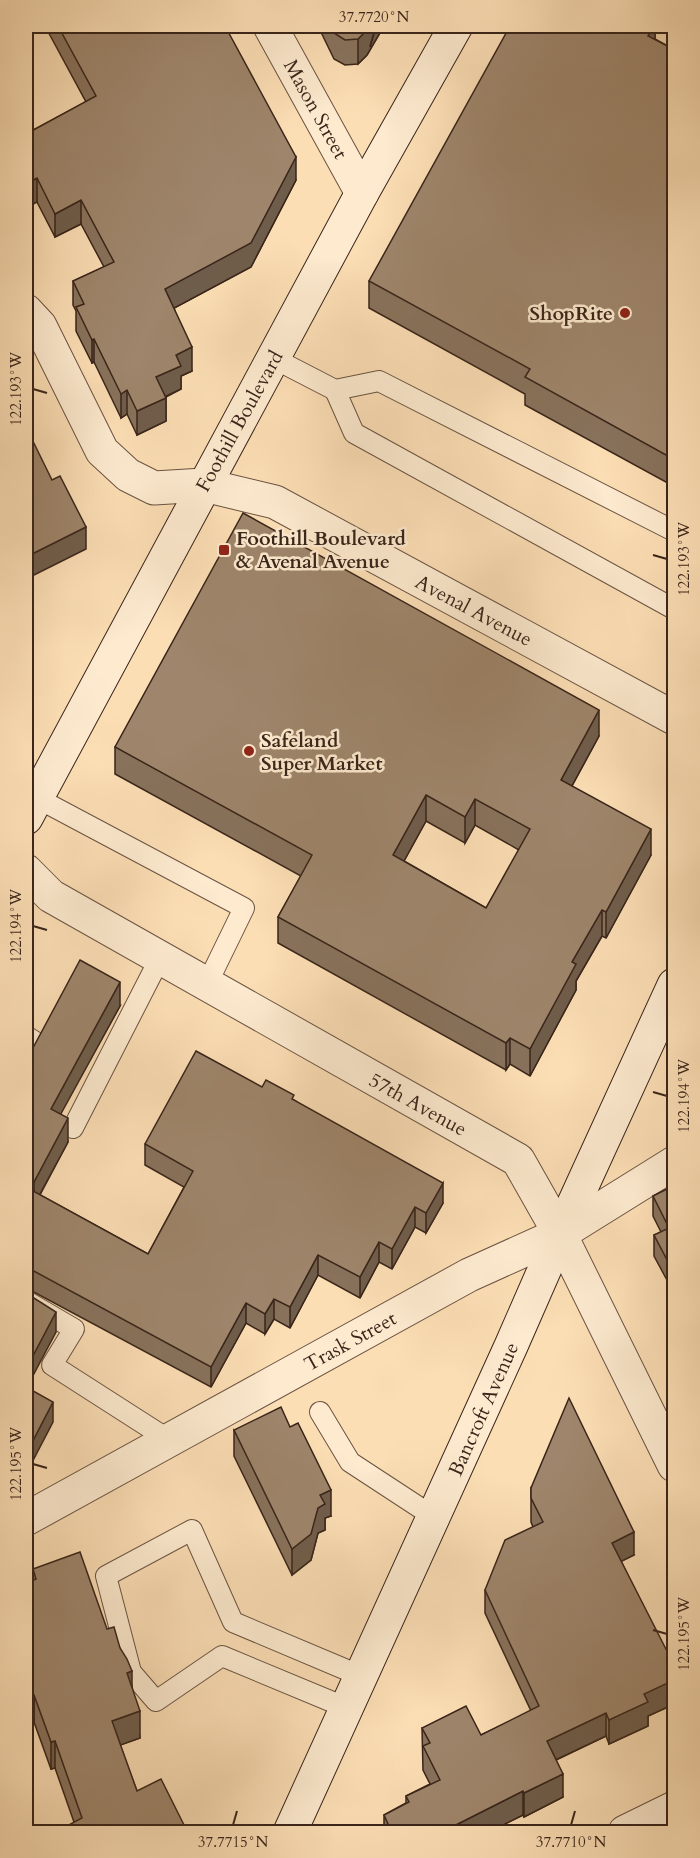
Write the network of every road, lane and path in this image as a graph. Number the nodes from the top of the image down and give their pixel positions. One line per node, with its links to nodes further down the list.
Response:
1 (270, 26): 3 (street, Mason Street)
2 (456, 26): 3 (street, Foothill Boulevard)
3 (362, 193): 5 (street, Foothill Boulevard)
4 (26, 311): 7 (street, Avenal Avenue)
5 (273, 358): 6 (lane); 7 (street, Foothill Boulevard)
6 (335, 390): 8 (lane); 9 (lane)
7 (204, 485): 10 (street, Avenal Avenue); 11 (street, Foothill Boulevard)
8 (675, 531)
9 (675, 609)
10 (675, 718)
11 (31, 808): 14 (lane)
12 (26, 871): 13 (street, 57th Avenue)
13 (160, 958): 14 (street, 57th Avenue); 16 (lane)
14 (207, 984): 18 (street, 57th Avenue)
15 (675, 985): 18 (street, Bancroft Avenue)
16 (73, 1128)
17 (675, 1163): 18 (street, Trask Street)
18 (560, 1234): 21 (street, Trask Street); 22 (street, 57th Avenue); 23 (street, Bancroft Avenue)
19 (26, 1301): 21 (lane)
20 (320, 1412): 23 (lane)
21 (169, 1440): 24 (street, Trask Street)
22 (672, 1455)
23 (434, 1517): 25 (street, Bancroft Avenue)
24 (26, 1520)
25 (361, 1676): 26 (street, Bancroft Avenue); 26 (lane)
26 (347, 1708): 28 (street, Bancroft Avenue)
27 (675, 1808): 29 (street)
28 (290, 1833)
29 (625, 1833)

